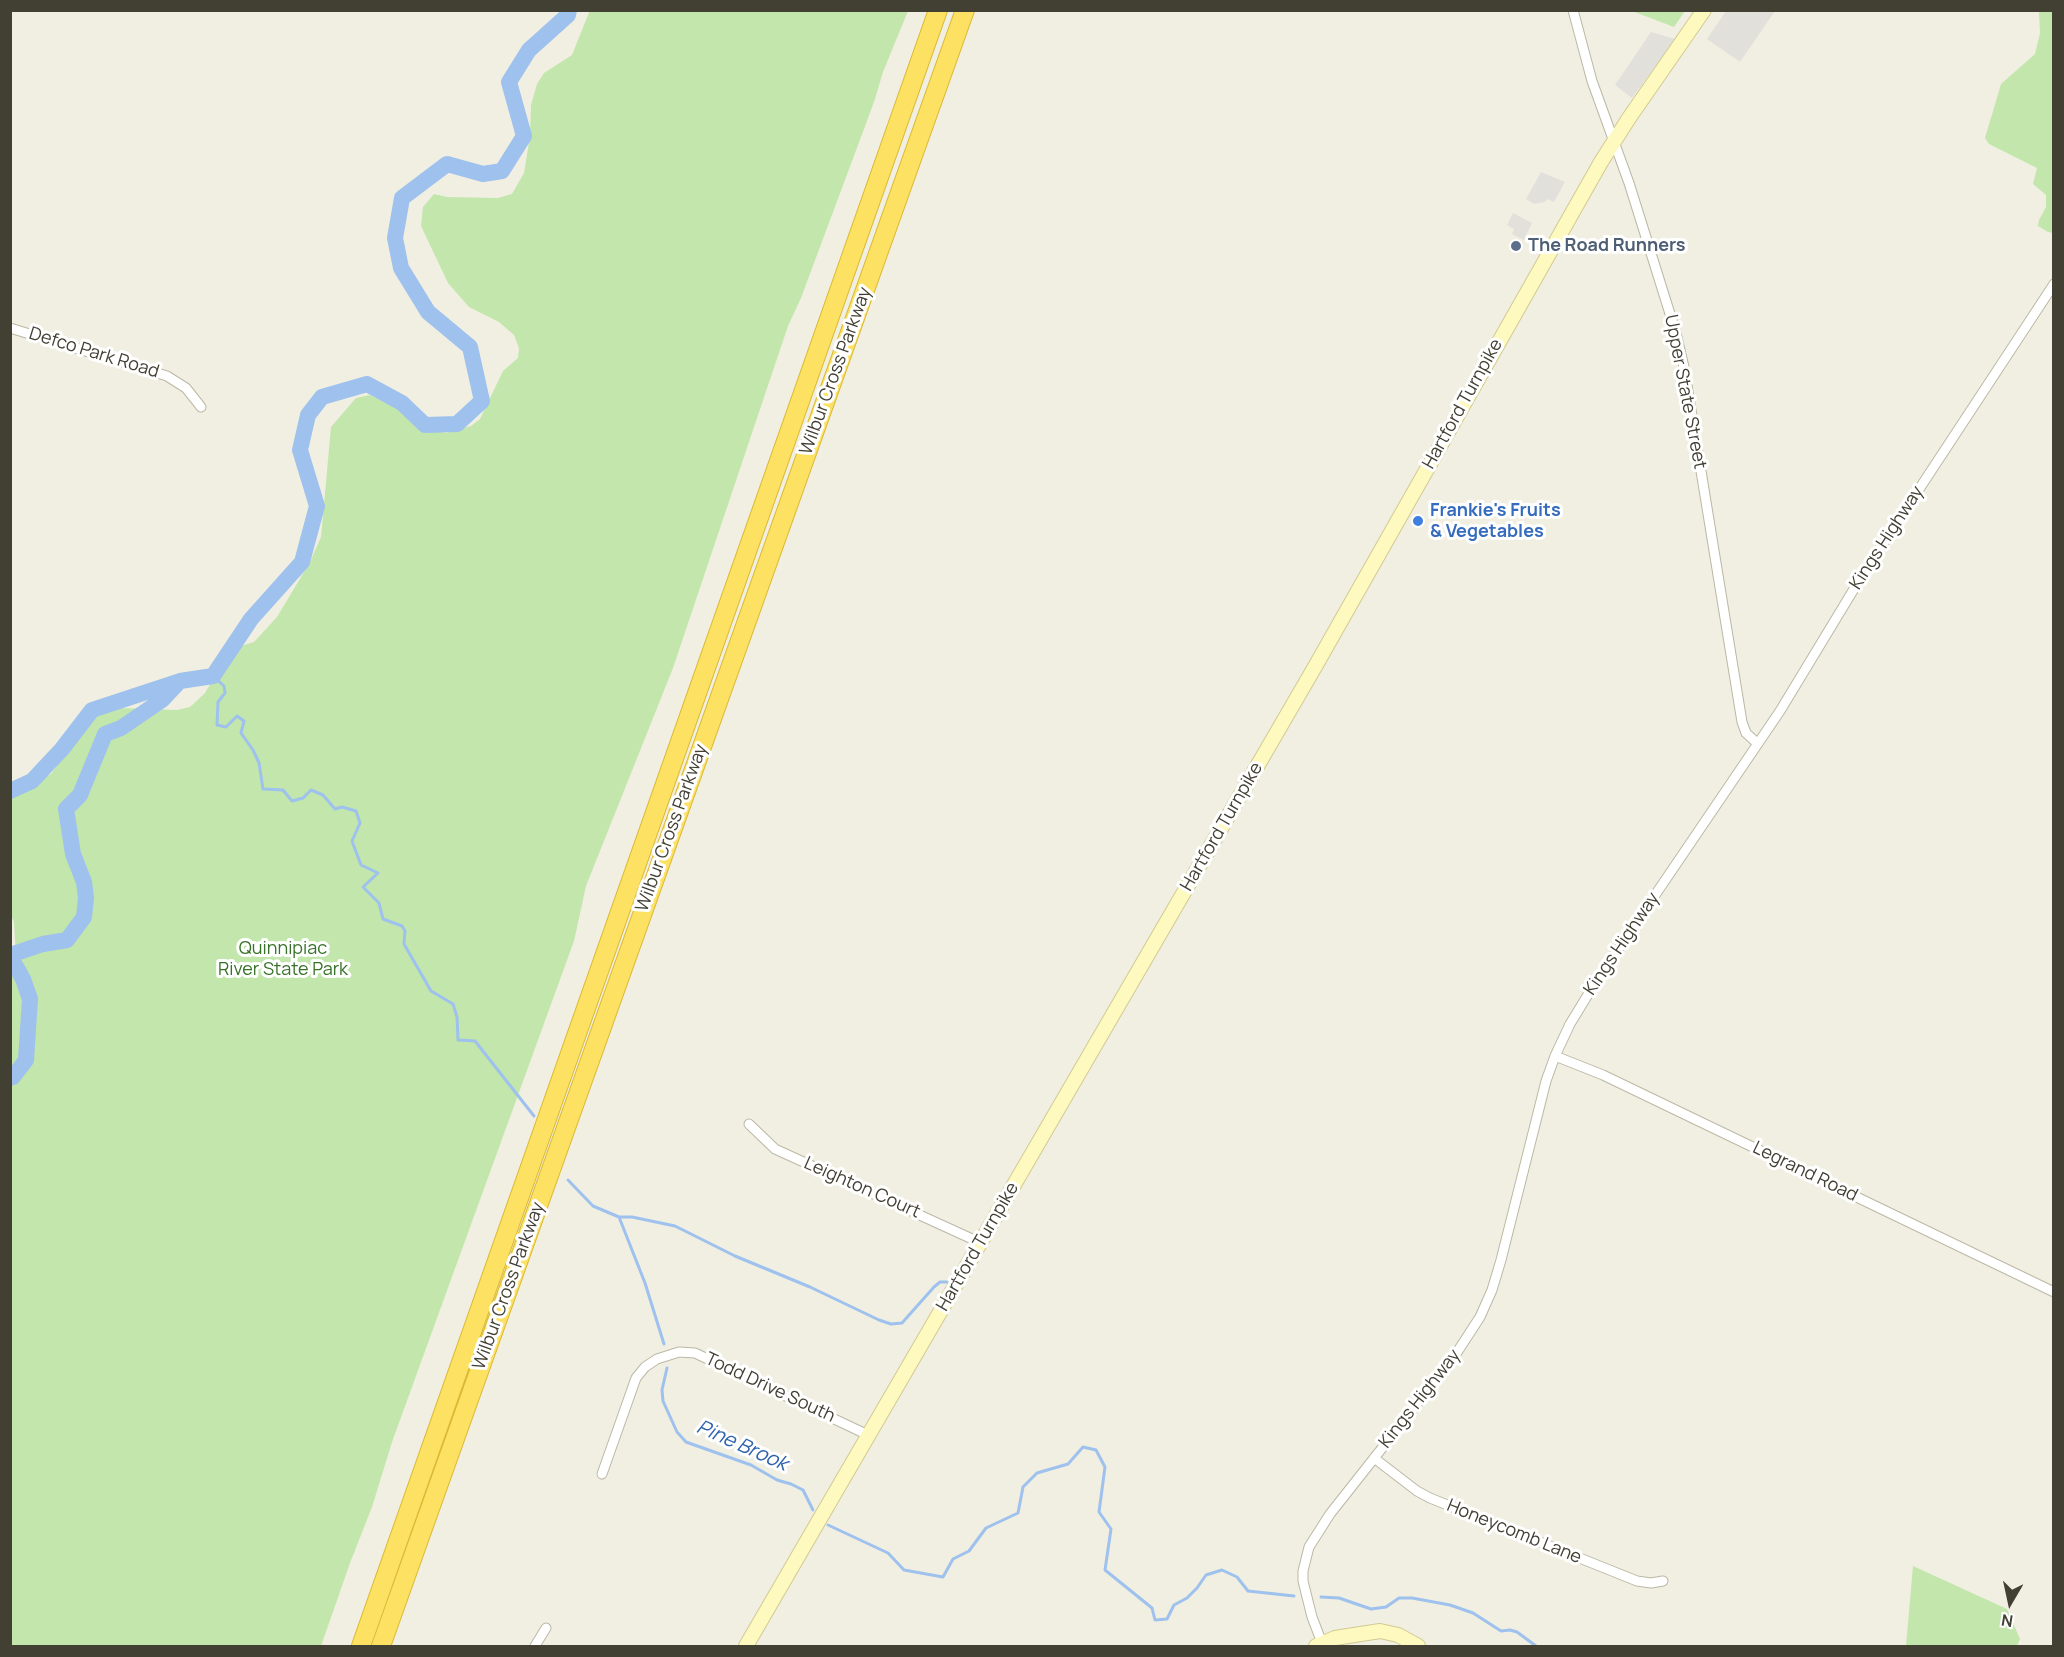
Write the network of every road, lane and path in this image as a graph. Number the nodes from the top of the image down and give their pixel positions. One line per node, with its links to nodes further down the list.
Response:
1 (938, 10): 20 (highway, Wilbur Cross Parkway)
2 (964, 10): 21 (highway, Wilbur Cross Parkway)
3 (1573, 10): 5 (street, Upper State Street)
4 (1704, 10): 5 (main road, Hartford Turnpike)
5 (1614, 141): 9 (street, Upper State Street); 12 (main road, Hartford Turnpike)
6 (2054, 284): 9 (street, Kings Highway)
7 (10, 328): 8 (street, Defco Park Road)
8 (201, 407)
9 (1757, 743): 10 (street, Kings Highway)
10 (1555, 1056): 13 (street, Legrand Road); 15 (street, Kings Highway)
11 (749, 1124): 12 (street, Leighton Court)
12 (981, 1243): 14 (main road, Hartford Turnpike)
13 (2054, 1292)
14 (868, 1435): 16 (street, Todd Drive South); 23 (main road, Hartford Turnpike)
15 (1374, 1458): 17 (street, Honeycomb Lane); 19 (street, Kings Highway)
16 (602, 1474)
17 (1663, 1581)
18 (546, 1628): 22 (street)
19 (1319, 1645): 24 (main road)
20 (361, 1647)
21 (381, 1647)
22 (535, 1647)
23 (746, 1647)
24 (1418, 1647)

